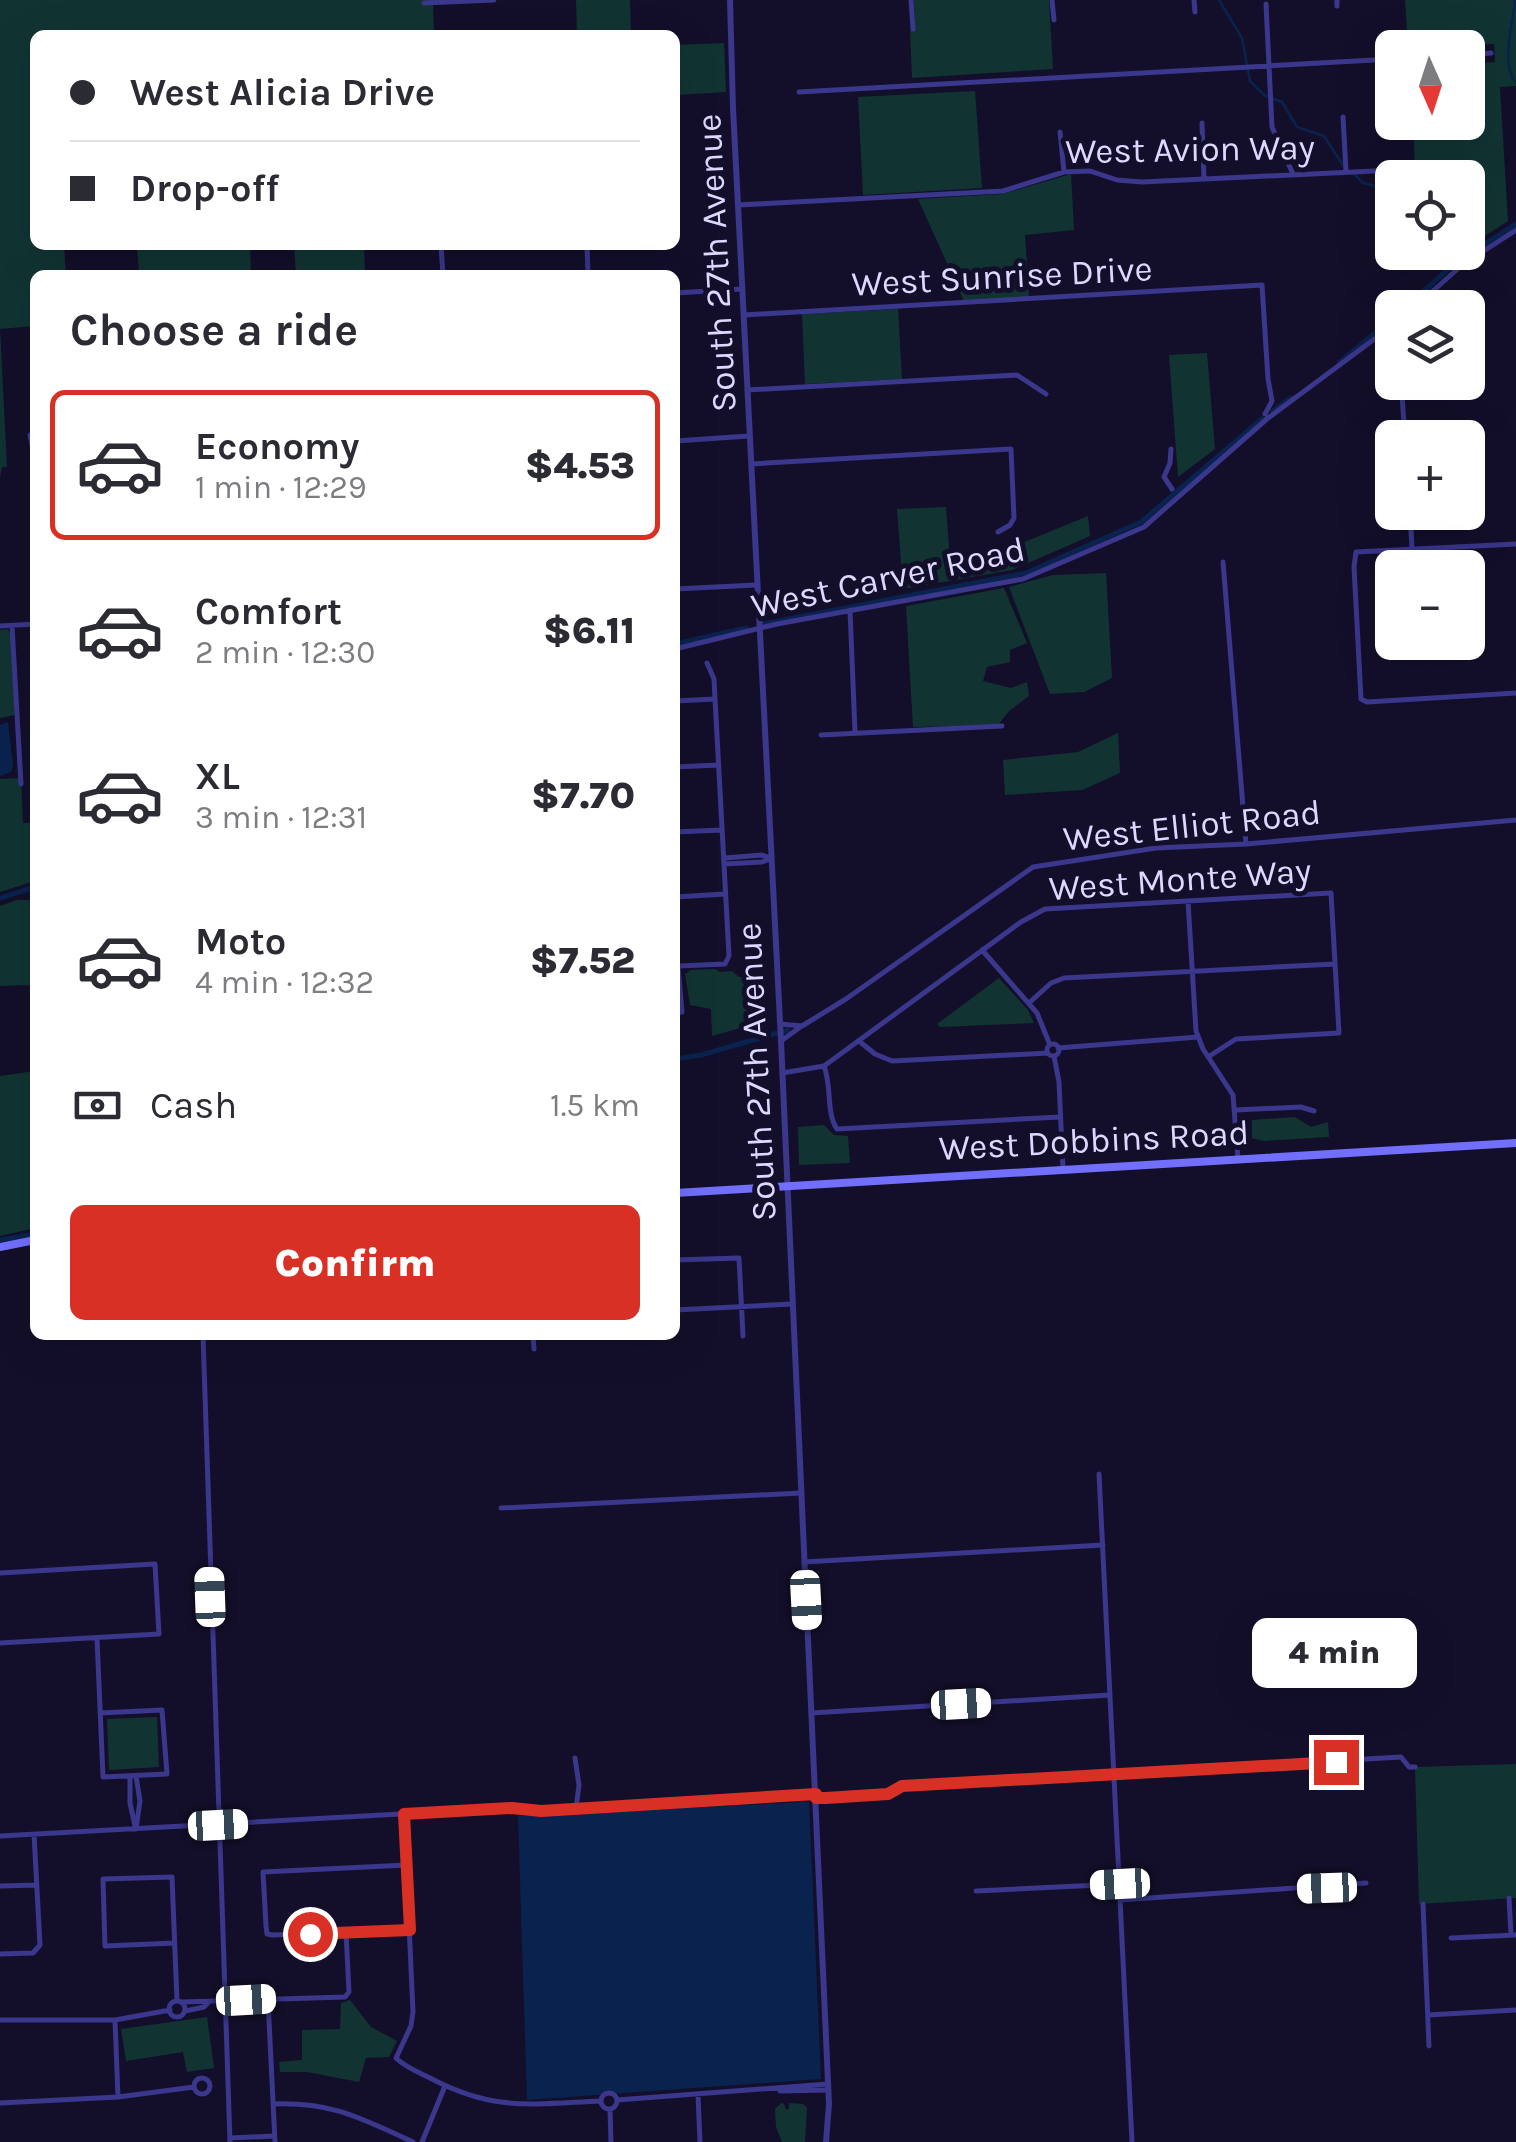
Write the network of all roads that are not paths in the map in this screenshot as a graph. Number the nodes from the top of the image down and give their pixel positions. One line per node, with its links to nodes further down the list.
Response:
1 (483, 0): 2 (street); 7 (street)
2 (494, 0)
3 (730, 0): 25 (street, South 27th Avenue)
4 (911, 0): 11 (street)
5 (1052, 0): 10 (street)
6 (1194, 0): 9 (street)
7 (424, 3)
8 (1266, 4): 15 (street)
9 (1195, 12)
10 (1054, 20)
11 (913, 28)
12 (1485, 53): 13 (street)
13 (1491, 53)
14 (1375, 60): 15 (street)
15 (1270, 66): 16 (street); 23 (street)
16 (800, 92)
17 (1343, 117): 21 (street)
18 (1202, 122): 24 (street)
19 (1060, 132): 22 (street)
20 (1375, 170): 21 (street, West Avion Way)
21 (1346, 171): 23 (street, West Avion Way)
22 (1064, 172): 24 (street, West Avion Way); 25 (street, West Avion Way)
23 (1293, 174): 24 (street, West Avion Way)
24 (1204, 179)
25 (738, 205): 27 (street, South 27th Avenue)
26 (1516, 230): 28 (street)
27 (742, 289): 29 (street); 30 (street, South 27th Avenue)
28 (1434, 290)
29 (680, 293)
30 (744, 315): 32 (street, South 27th Avenue); 34 (street, West Sunrise Drive)
31 (1375, 339): 48 (street, West Carver Road)
32 (747, 390): 33 (street); 35 (street, South 27th Avenue)
33 (1046, 394)
34 (1266, 414)
35 (749, 436): 36 (street); 38 (street, South 27th Avenue)
36 (680, 442)
37 (1170, 449): 39 (street)
38 (751, 464): 41 (street); 46 (street, South 27th Avenue)
39 (1172, 488)
40 (1411, 530): 43 (street)
41 (998, 532)
42 (1516, 544): 43 (street)
43 (1412, 550)
44 (1375, 551): 55 (street)
45 (1223, 562): 67 (street)
46 (756, 585): 47 (street); 52 (street, South 27th Avenue)
47 (680, 589)
48 (850, 610): 52 (street, West Carver Road); 59 (street)
49 (30, 624): 51 (street)
50 (0, 626): 51 (street)
51 (12, 626): 63 (street)
52 (758, 629): 53 (street, West Carver Road); 68 (street, South 27th Avenue)
53 (680, 648)
54 (707, 663): 56 (street)
55 (1516, 694)
56 (715, 699): 57 (street); 61 (street)
57 (680, 701)
58 (1002, 726): 59 (street)
59 (855, 733): 60 (street)
60 (822, 735)
61 (719, 765): 62 (street); 65 (street)
62 (680, 767)
63 (20, 784)
64 (1516, 820): 67 (street, West Elliot Road)
65 (722, 830): 66 (street); 69 (street)
66 (680, 832)
67 (1246, 844): 78 (street, West Elliot Road)
68 (771, 858): 69 (street); 79 (street, South 27th Avenue)
69 (724, 861): 70 (street)
70 (725, 894): 71 (street); 75 (street)
71 (680, 898)
72 (1188, 901): 73 (street, West Monte Way); 74 (street, West Monte Way); 76 (street)
73 (982, 950): 77 (street); 81 (street, West Monte Way)
74 (1335, 964): 76 (street); 85 (street)
75 (680, 966)
76 (1192, 972): 77 (street); 80 (street)
77 (1029, 1003): 82 (street)
78 (802, 1026): 79 (street); 79 (street, West Elliot Road)
79 (780, 1033): 87 (street, South 27th Avenue)
80 (1198, 1037): 83 (street); 85 (street)
81 (859, 1041): 84 (street); 86 (street, West Monte Way)
82 (1050, 1045): 83 (street); 84 (street)
83 (1058, 1048): 84 (street)
84 (1051, 1054): 90 (street)
85 (1208, 1057): 88 (street)
86 (824, 1066): 87 (street, West Monte Way); 90 (street)
87 (782, 1072): 94 (street, South 27th Avenue)
88 (1236, 1110): 89 (street); 92 (street)
89 (1314, 1111)
90 (1060, 1116): 93 (street)
91 (1516, 1143): 92 (main road, West Dobbins Road)
92 (1238, 1159): 93 (main road, West Dobbins Road)
93 (1063, 1170): 94 (main road, West Dobbins Road)
94 (787, 1186): 95 (main road, West Dobbins Road); 99 (street, South 27th Avenue)
95 (680, 1193)
96 (30, 1241): 97 (main road)
97 (0, 1247)
98 (680, 1260): 100 (street)
99 (792, 1304): 100 (street); 107 (street, South 27th Avenue)
100 (742, 1306): 101 (street); 102 (street)
101 (680, 1310)
102 (743, 1336)
103 (202, 1340): 124 (street)
104 (534, 1340): 105 (street)
105 (534, 1349)
106 (1100, 1474): 109 (street)
107 (800, 1493): 108 (street); 110 (street, South 27th Avenue)
108 (502, 1508)
109 (1104, 1545): 110 (street); 114 (street)
110 (804, 1562): 116 (street, South 27th Avenue)
111 (0, 1573): 112 (street)
112 (97, 1638): 113 (street); 115 (street)
113 (0, 1643)
114 (1110, 1695): 116 (street); 120 (street)
115 (100, 1713): 119 (street); 119 (street)
116 (811, 1713): 121 (street, South 27th Avenue)
117 (574, 1758): 122 (street)
118 (1415, 1767): 120 (street)
119 (133, 1776): 125 (street)
120 (1114, 1776): 121 (street); 129 (street)
121 (816, 1796): 122 (street); 158 (street, South 27th Avenue)
122 (576, 1809): 123 (street)
123 (404, 1814): 124 (street); 128 (street)
124 (218, 1825): 125 (street); 145 (street)
125 (136, 1829): 126 (street)
126 (34, 1834): 127 (street); 131 (street)
127 (0, 1836)
128 (406, 1865): 137 (street); 138 (street)
129 (1120, 1884): 133 (street); 135 (street)
130 (1366, 1884): 135 (street)
131 (37, 1885): 132 (street); 142 (street)
132 (0, 1886)
133 (976, 1891)
134 (1509, 1898): 139 (street)
135 (1120, 1900): 173 (street)
136 (1423, 1904): 152 (street)
137 (410, 1930): 138 (street); 156 (street)
138 (346, 1932): 143 (street)
139 (1514, 1935): 140 (street)
140 (1451, 1938)
141 (174, 1943): 141 (street); 146 (street)
142 (0, 1954)
143 (268, 1999): 145 (street); 164 (street)
144 (195, 2000): 146 (street); 147 (street); 148 (street)
145 (224, 2001): 147 (street); 167 (street)
146 (180, 2002): 149 (street); 151 (street)
147 (209, 2002): 148 (street)
148 (196, 2009): 151 (street)
149 (170, 2010): 151 (street); 154 (street)
150 (1516, 2010): 152 (street)
151 (184, 2011)
152 (1428, 2015): 155 (street)
153 (0, 2020): 154 (street)
154 (115, 2020): 160 (street)
155 (1429, 2046)
156 (446, 2086): 162 (street); 169 (street)
157 (194, 2087): 160 (street)
158 (828, 2087): 159 (street); 172 (street, South 27th Avenue)
159 (698, 2094): 161 (street); 171 (street)
160 (118, 2097): 163 (street)
161 (617, 2100): 162 (street); 165 (street)
162 (601, 2101): 165 (street)
163 (0, 2103)
164 (273, 2104): 166 (street); 168 (street)
165 (610, 2109): 170 (street)
166 (274, 2139): 167 (street)
167 (230, 2140)
168 (413, 2142)
169 (422, 2142)
170 (612, 2142)
171 (700, 2142)
172 (826, 2142)
173 (1132, 2142)

